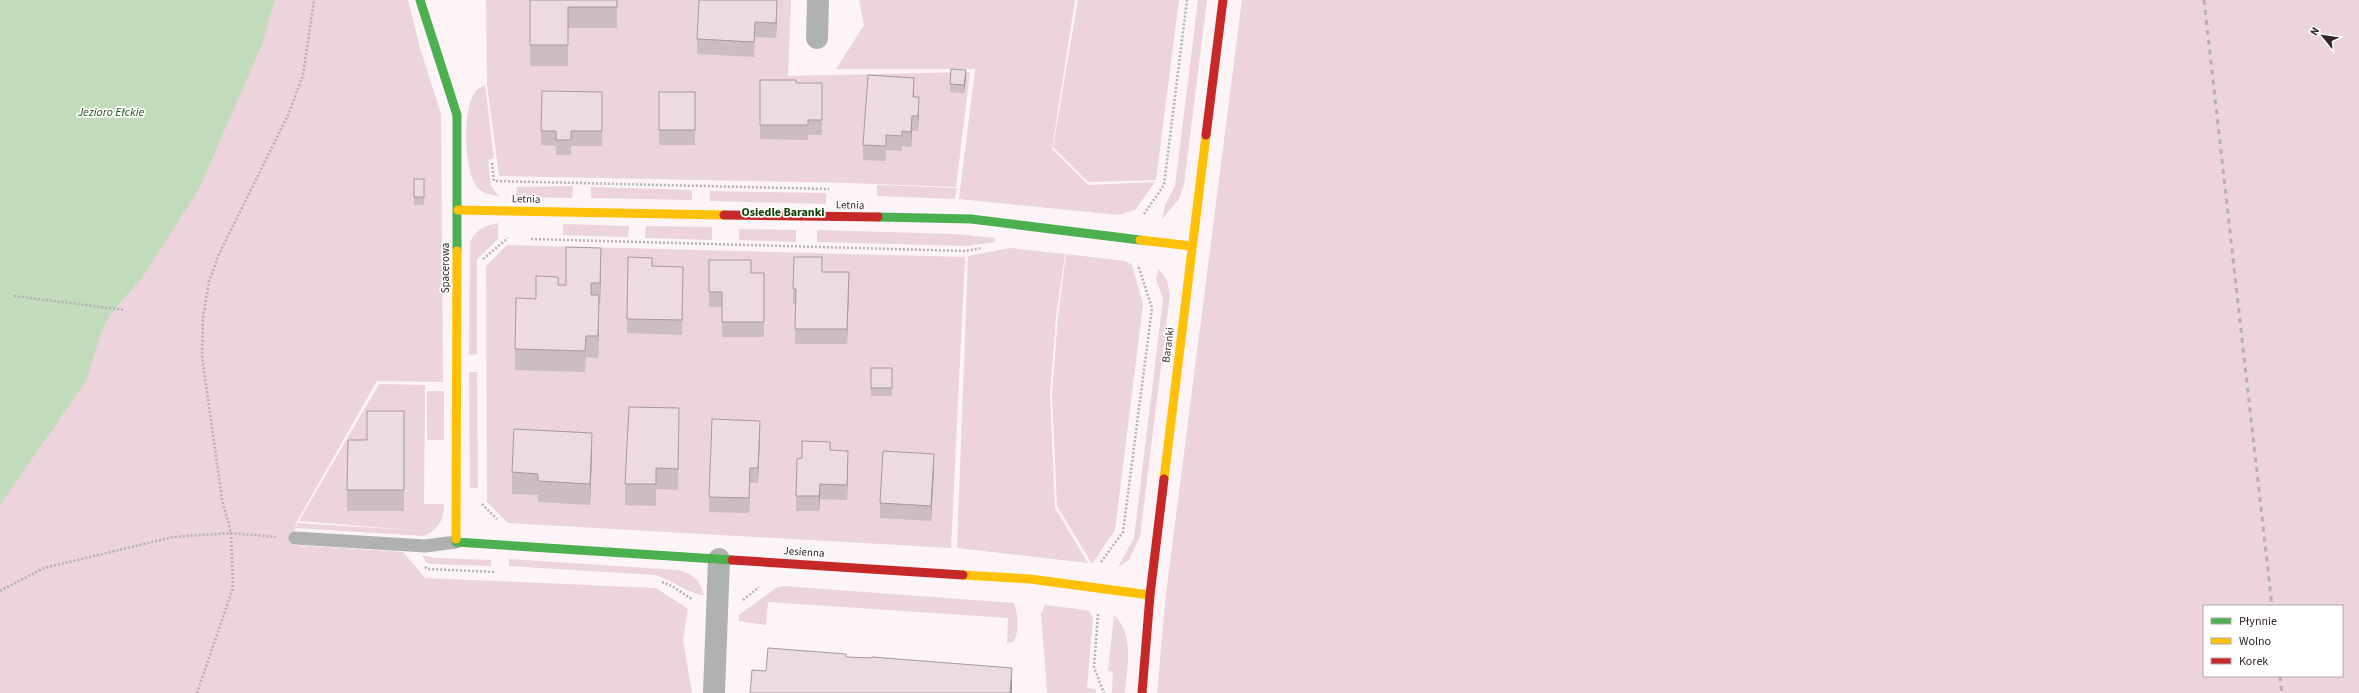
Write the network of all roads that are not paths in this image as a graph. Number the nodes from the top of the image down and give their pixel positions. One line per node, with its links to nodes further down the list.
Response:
1 (420, 0): 5 (street, Spacerowa)
2 (818, 0): 4 (street)
3 (1222, 0): 6 (street, Baranki)
4 (817, 38)
5 (458, 210): 6 (street, Letnia); 8 (street, Spacerowa)
6 (1191, 246): 10 (street, Baranki)
7 (295, 538): 8 (lane)
8 (456, 542): 9 (street, Jesienna)
9 (719, 559): 10 (street, Jesienna); 11 (street)
10 (1150, 595): 12 (street, Baranki)
11 (714, 693)
12 (1142, 693)

